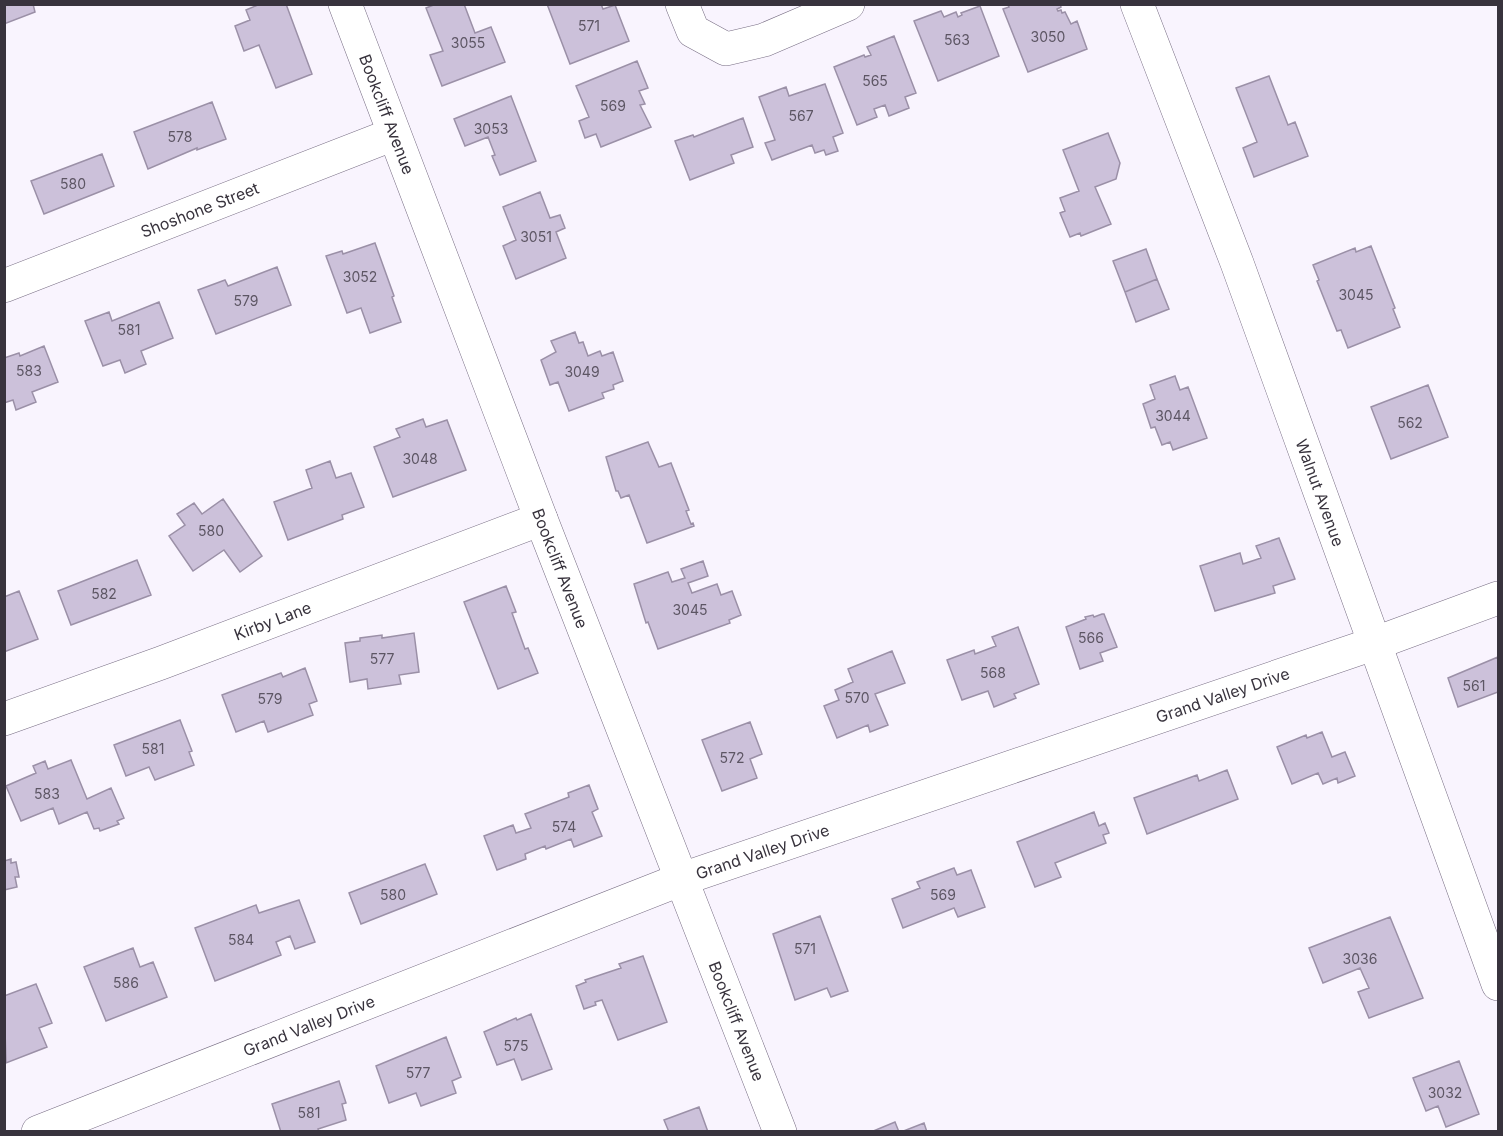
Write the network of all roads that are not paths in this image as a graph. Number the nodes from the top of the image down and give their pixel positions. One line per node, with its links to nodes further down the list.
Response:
1 (345, 4): 5 (street, Bookcliff Avenue)
2 (682, 4): 3 (street)
3 (848, 4)
4 (1137, 4): 9 (street, Walnut Avenue)
5 (394, 134): 6 (street, Shoshone Street); 7 (street, Bookcliff Avenue)
6 (4, 286)
7 (541, 519): 10 (street, Kirby Lane); 11 (street, Bookcliff Avenue)
8 (1498, 597): 9 (street, Grand Valley Drive)
9 (1376, 643): 11 (street, Grand Valley Drive); 12 (street, Walnut Avenue)
10 (4, 719)
11 (682, 879): 13 (street, Grand Valley Drive); 14 (street, Bookcliff Avenue)
12 (1498, 984)
13 (38, 1131)
14 (780, 1131)

